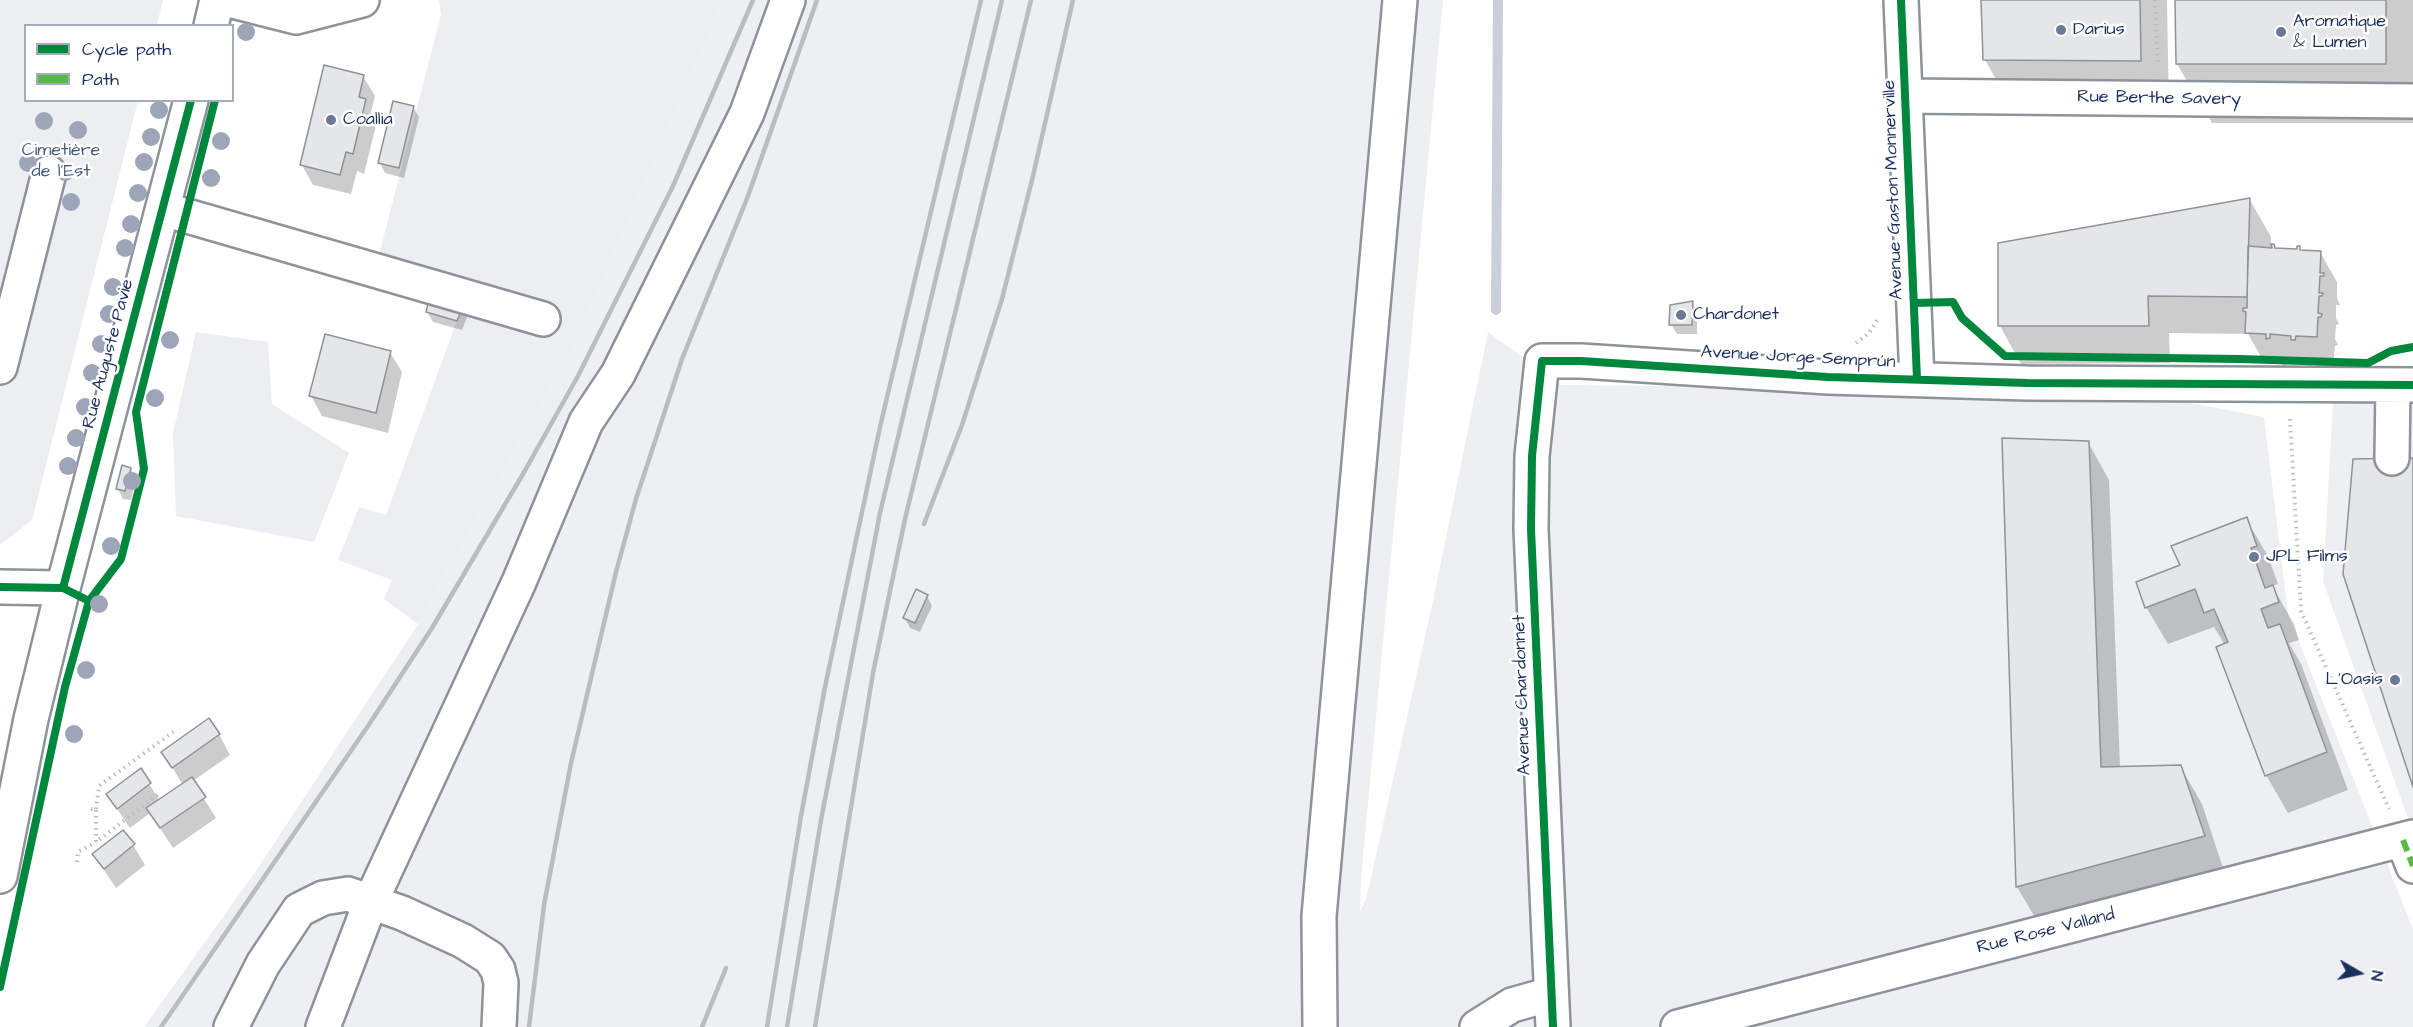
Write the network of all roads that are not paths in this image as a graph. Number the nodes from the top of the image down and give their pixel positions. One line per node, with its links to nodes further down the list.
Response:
1 (217, 0): 7 (street)
2 (229, 0): 3 (street)
3 (362, 0)
4 (788, 0): 24 (street)
5 (1400, 0): 29 (street)
6 (1901, 0): 8 (street, Avenue Gaston Monnerville)
7 (211, 24)
8 (1905, 96): 9 (street, Rue Berthe Savery); 17 (street, Avenue Gaston Monnerville)
9 (2413, 101)
10 (190, 102): 12 (street, Rue Auguste Pavie)
11 (49, 173): 13 (street)
12 (163, 209): 14 (street); 21 (street, Rue Auguste Pavie)
13 (12, 269): 16 (street)
14 (543, 319)
15 (1542, 361): 17 (street, Avenue Jorge Semprún); 25 (street, Avenue Chardonnet)
16 (0, 367)
17 (1917, 379): 18 (street, Avenue Jorge Semprún)
18 (2403, 385): 19 (street)
19 (2392, 458)
20 (0, 587): 21 (street)
21 (63, 588): 23 (street, Rue Auguste Pavie)
22 (2410, 848): 32 (street, Rue Rose Valland)
23 (0, 876)
24 (371, 901): 26 (street); 27 (street); 28 (street)
25 (1551, 994): 30 (street); 31 (street, Avenue Chardonnet)
26 (231, 1027)
27 (322, 1027)
28 (499, 1027)
29 (1320, 1027)
30 (1477, 1027)
31 (1553, 1027)
32 (1678, 1027)

